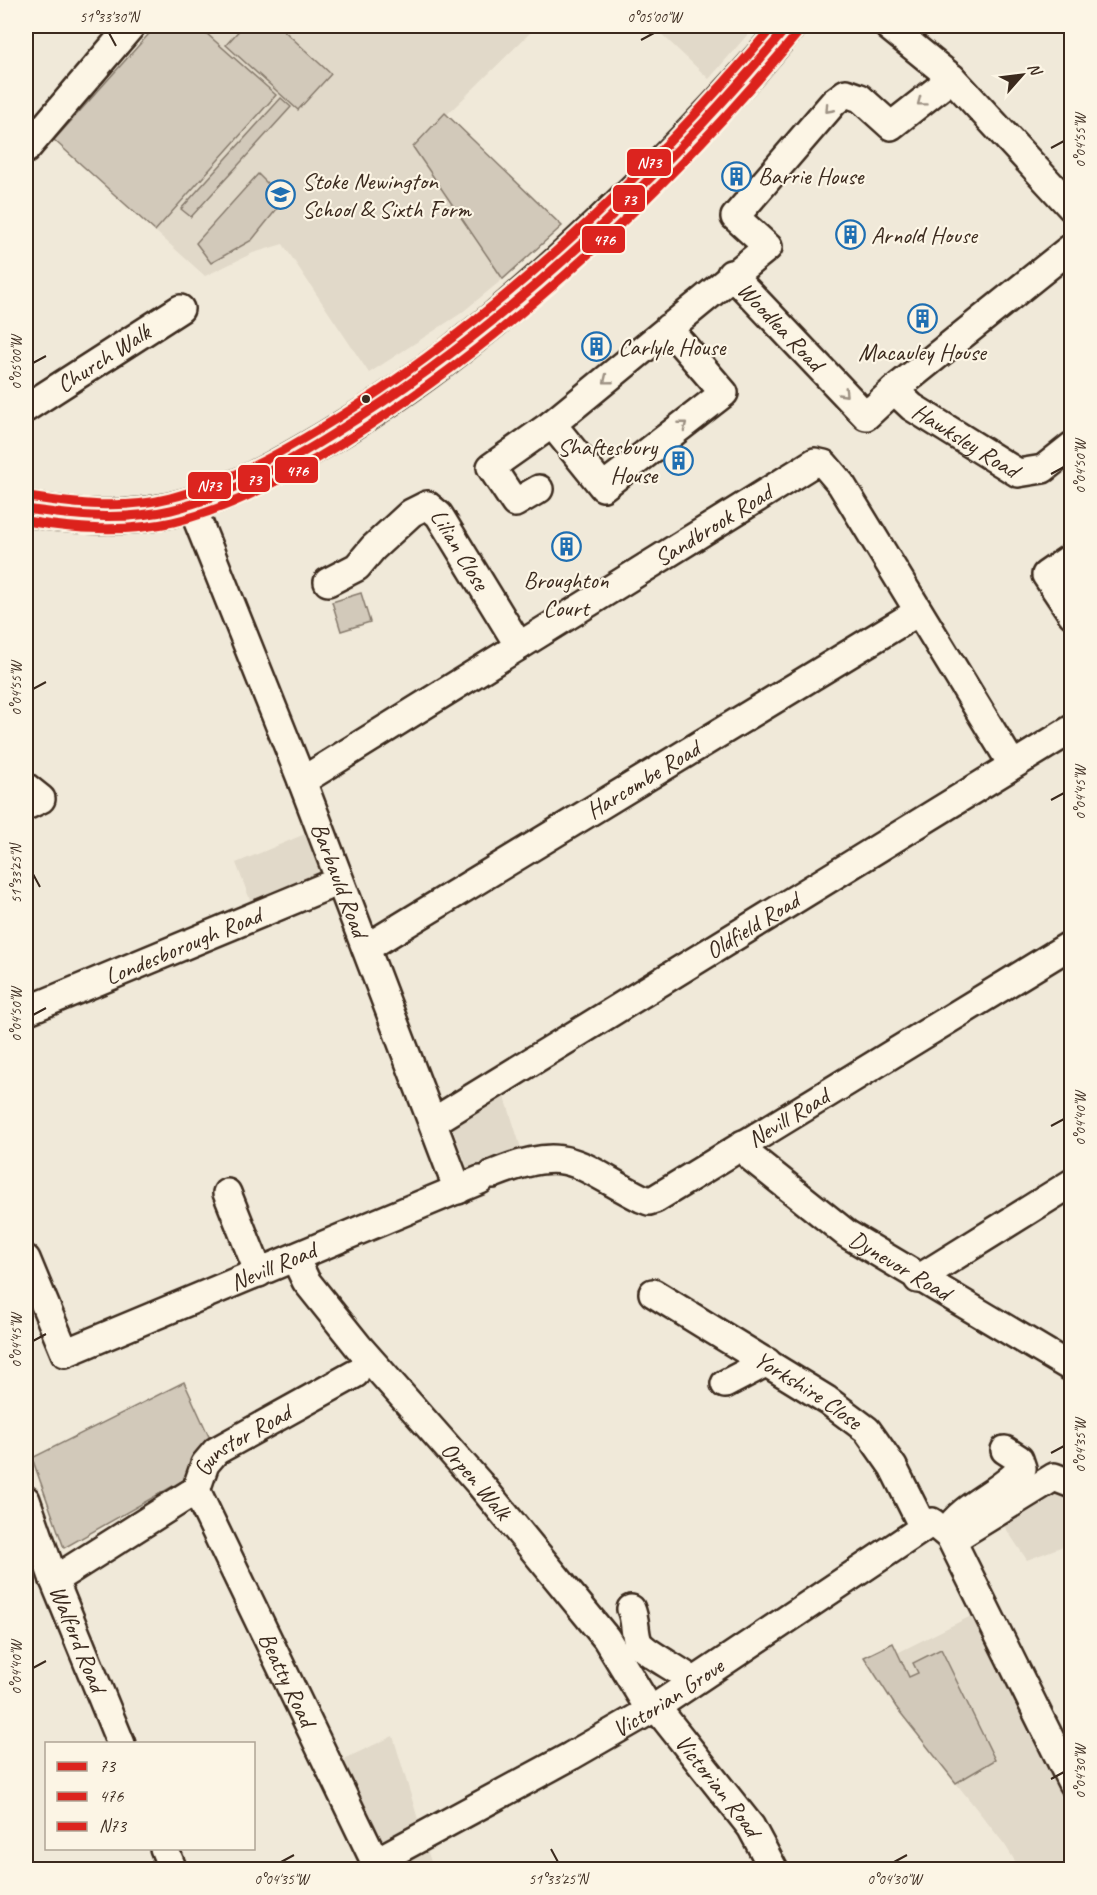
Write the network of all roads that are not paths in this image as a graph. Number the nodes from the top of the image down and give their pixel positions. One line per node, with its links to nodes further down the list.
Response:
1 (131, 26): 5 (street)
2 (788, 26): 16 (main road)
3 (888, 26): 4 (street)
4 (952, 78): 6 (street); 8 (street, Woodlea Road, one-way to 8)
5 (26, 150)
6 (1071, 208)
7 (1071, 247): 11 (street, Woodlea Road)
8 (731, 274): 10 (street); 11 (street, Woodlea Road, one-way to 11)
9 (180, 309): 12 (street, Church Walk)
10 (668, 328): 13 (street, one-way to 13); 13 (street, one-way to 10)
11 (894, 390): 14 (street, Hawksley Road)
12 (26, 408)
13 (552, 424): 15 (street)
14 (1071, 446)
15 (539, 489)
16 (190, 504): 17 (main road); 25 (street, Barbauld Road)
17 (26, 509)
18 (1071, 557): 21 (street)
19 (328, 582): 22 (street, Lilian Close)
20 (918, 612): 22 (street, Sandbrook Road); 24 (street, Sandbrook Road); 28 (street, Harcombe Road)
21 (1071, 614)
22 (519, 646): 25 (street, Sandbrook Road)
23 (1071, 729): 24 (street, Oldfield Road)
24 (1012, 764): 30 (street, Oldfield Road)
25 (302, 781): 26 (street, Barbauld Road)
26 (339, 880): 28 (street, Barbauld Road); 29 (street, Londesborough Road)
27 (1071, 944): 31 (street, Nevill Road)
28 (366, 948): 30 (street, Barbauld Road)
29 (26, 1011)
30 (433, 1122): 32 (street, Barbauld Road)
31 (743, 1144): 32 (street, Nevill Road); 38 (street, Dynevor Road)
32 (477, 1181): 35 (street, Nevill Road)
33 (1071, 1183): 38 (street)
34 (227, 1193): 37 (street)
35 (295, 1258): 37 (street, Nevill Road); 52 (street, Orpen Walk)
36 (26, 1260): 37 (street, Nevill Road)
37 (259, 1273)
38 (918, 1279): 41 (street, Dynevor Road)
39 (653, 1293): 40 (street, Yorkshire Close)
40 (767, 1362): 43 (street); 48 (street, Yorkshire Close)
41 (1071, 1368)
42 (355, 1374): 46 (street, Gunstor Road)
43 (725, 1384)
44 (1005, 1450): 48 (street, Victorian Grove)
45 (1071, 1484): 48 (street)
46 (196, 1490): 49 (street, Gunstor Road); 56 (street, Beatty Road)
47 (26, 1500): 49 (street, Walford Road)
48 (940, 1532): 51 (street, Victorian Grove); 54 (street)
49 (54, 1580): 53 (street, Walford Road)
50 (631, 1609): 51 (street)
51 (693, 1682): 52 (street, Victorian Grove)
52 (653, 1708): 56 (street, Victorian Grove); 58 (street, Victorian Road)
53 (121, 1742)
54 (1071, 1783)
55 (165, 1850): 57 (street)
56 (377, 1866)
57 (172, 1869)
58 (774, 1869)

